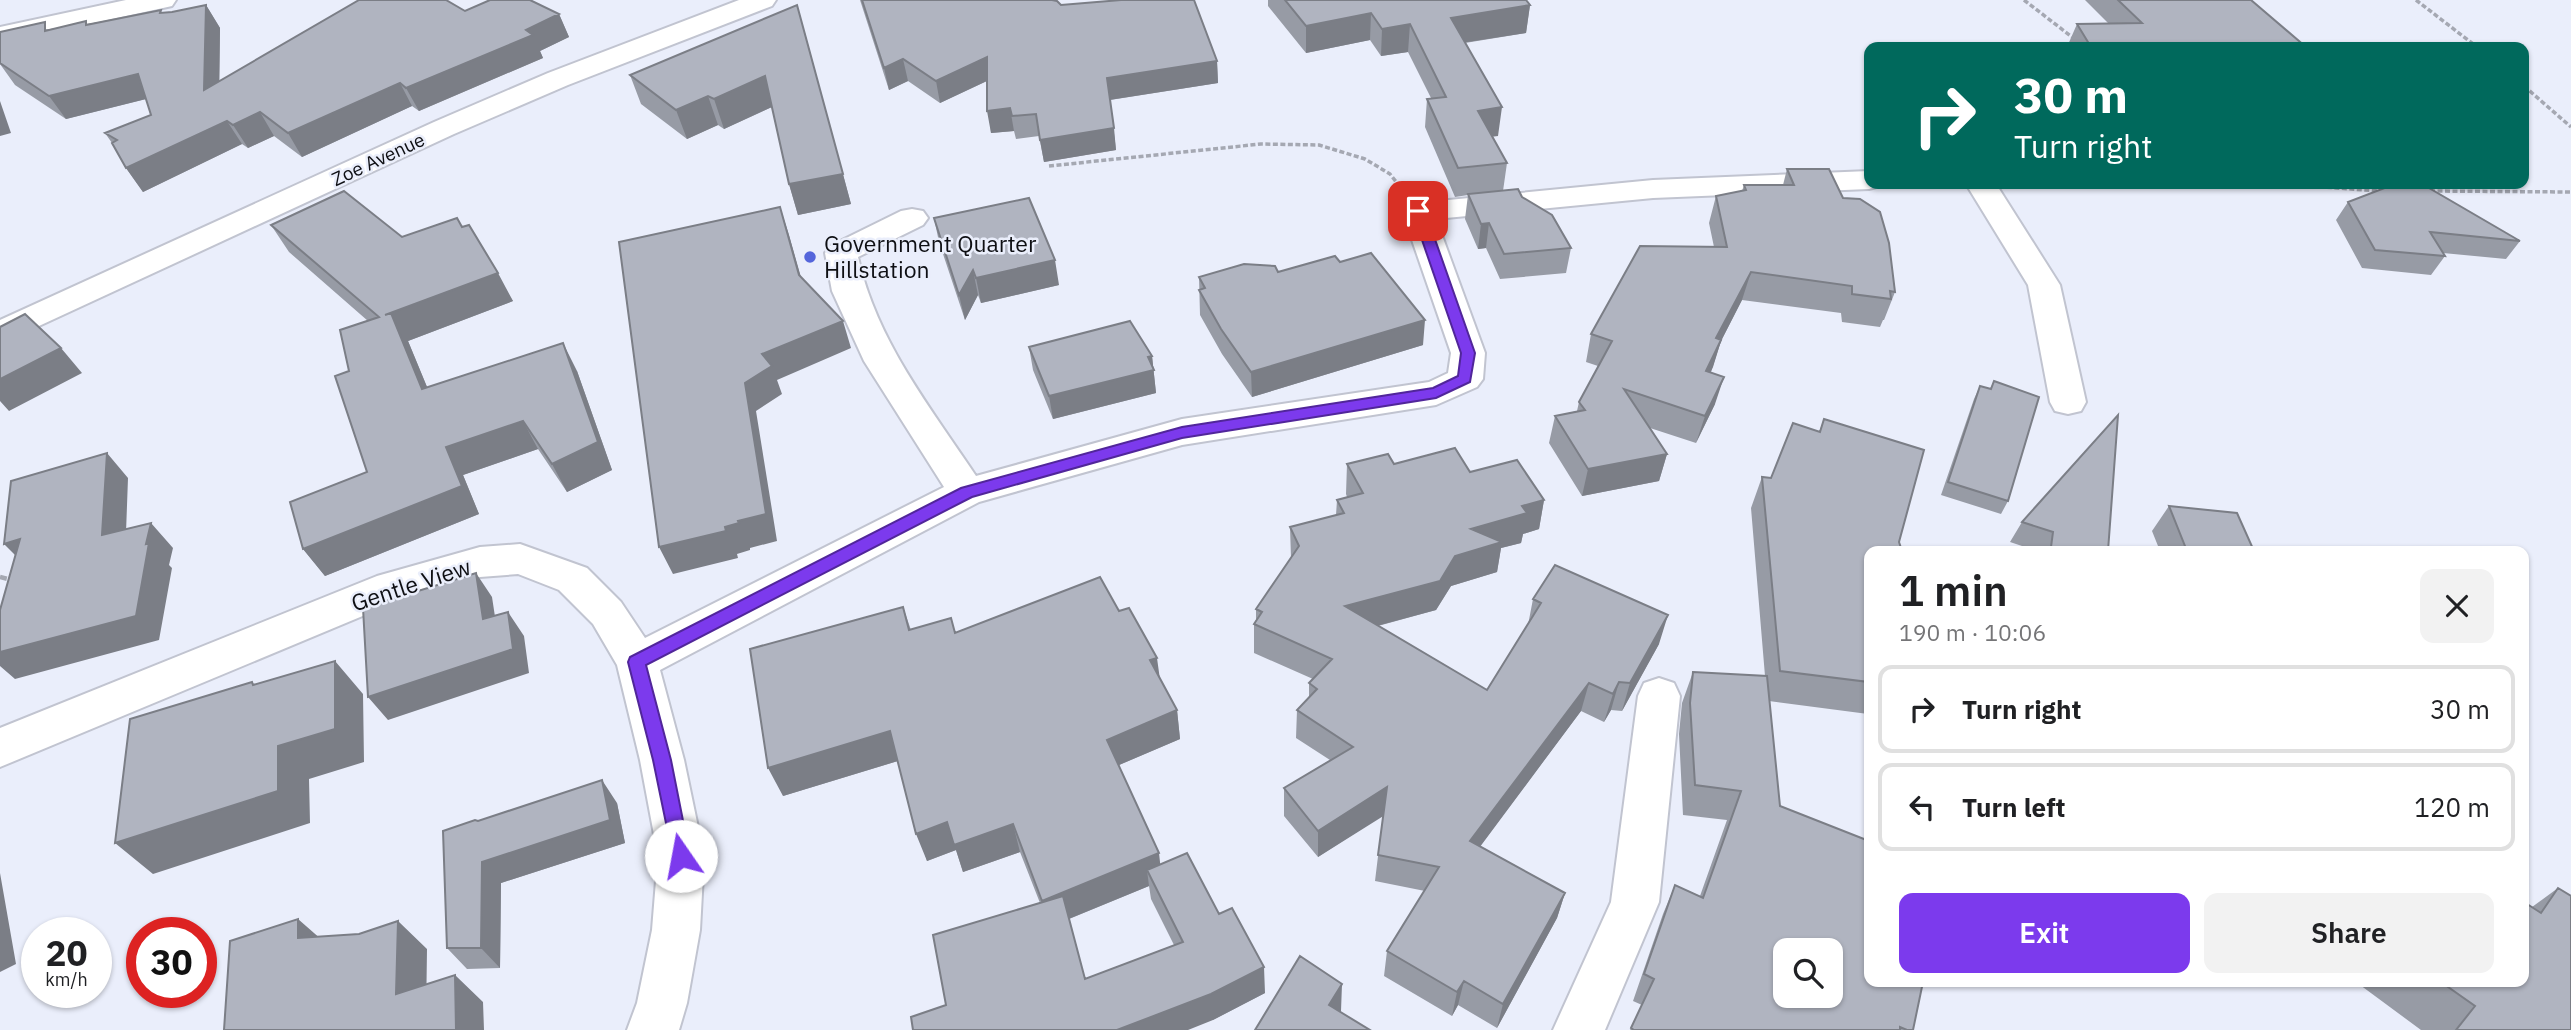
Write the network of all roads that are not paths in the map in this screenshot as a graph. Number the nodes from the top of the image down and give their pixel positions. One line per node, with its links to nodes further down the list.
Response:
1 (163, 0): 3 (street)
2 (763, 0): 7 (street, Zoe Avenue)
3 (0, 35)
4 (1864, 180): 9 (street)
5 (1984, 189): 8 (street)
6 (912, 218): 9 (street)
7 (0, 333)
8 (2068, 402)
9 (967, 492): 10 (street)
10 (637, 662): 12 (street, Gentle View); 13 (street, Gentle View)
11 (1658, 696): 14 (street)
12 (0, 748)
13 (653, 1030)
14 (1579, 1030)

